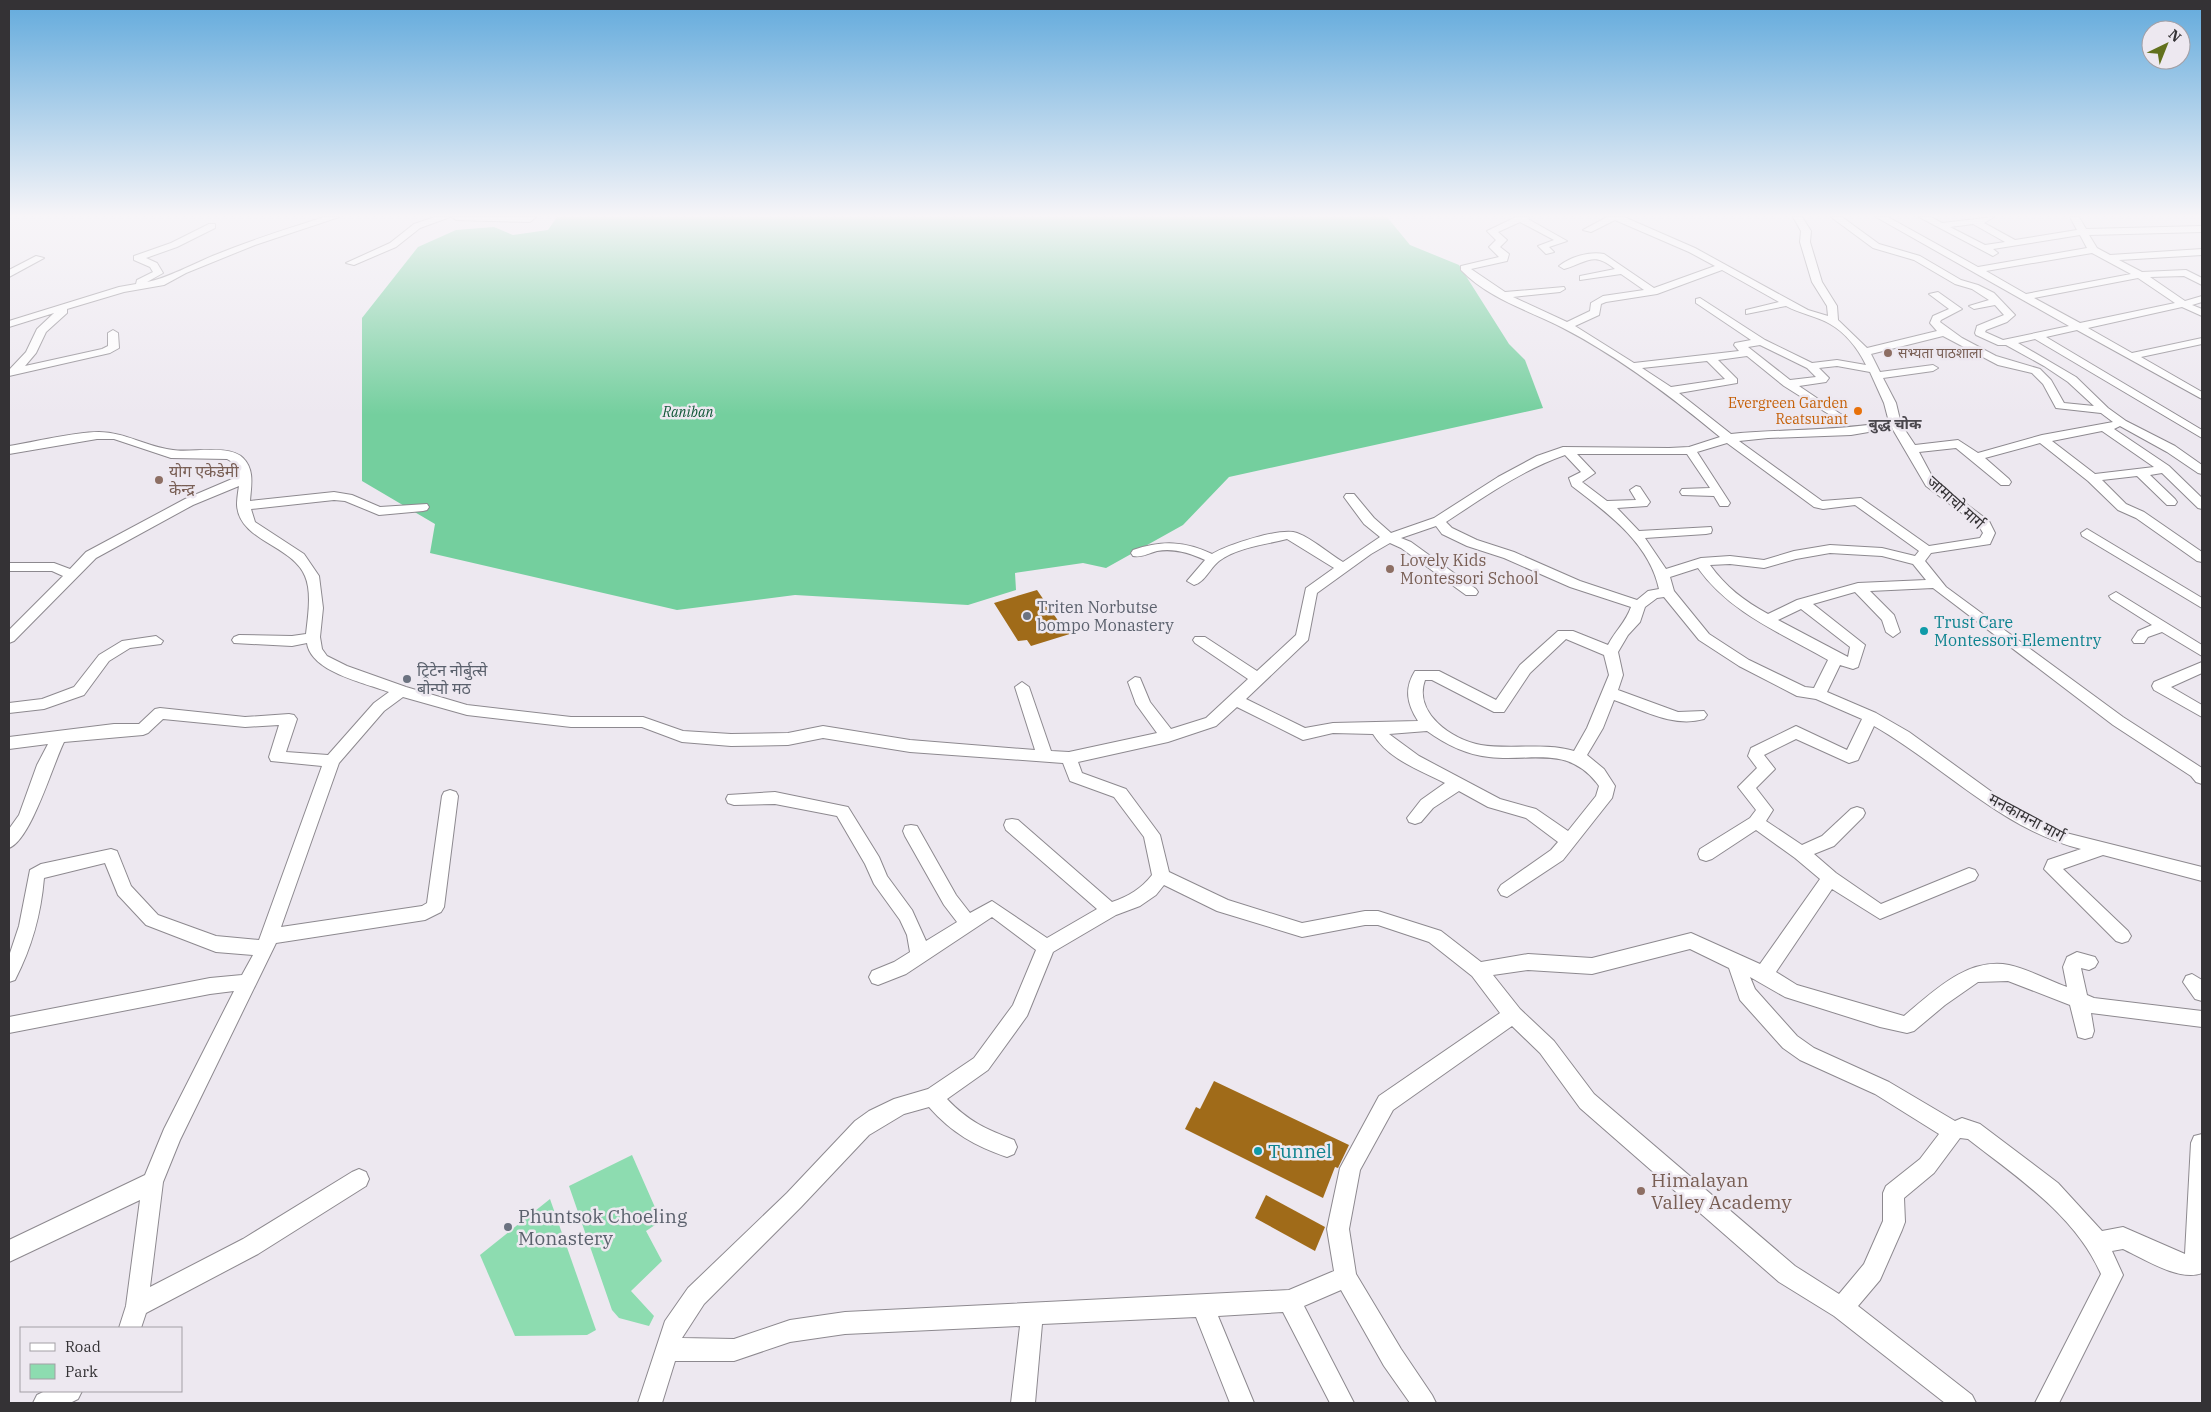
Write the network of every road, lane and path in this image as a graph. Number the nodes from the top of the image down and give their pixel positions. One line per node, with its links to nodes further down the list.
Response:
1 (139, 283): 12 (street)
2 (162, 283): 12 (street)
3 (1484, 283): 16 (street)
4 (1641, 283): 14 (street)
5 (1678, 283): 14 (street)
6 (1750, 283): 21 (street)
7 (1818, 283): 27 (street)
8 (1961, 283): 20 (street)
9 (2000, 283): 17 (street)
10 (2102, 283): 17 (street)
11 (2151, 283): 22 (street)
12 (135, 286): 24 (street)
13 (1560, 288): 16 (street)
14 (1653, 292): 29 (street)
15 (1934, 294): 32 (street)
16 (1504, 295): 29 (street)
17 (2025, 297): 30 (street)
18 (2202, 300): 22 (street)
19 (1700, 302): 35 (street)
20 (1996, 302): 23 (street); 36 (street)
21 (1786, 303): 25 (street); 27 (street)
22 (2183, 304): 26 (street); 30 (street)
23 (1974, 306)
24 (66, 308): 28 (street); 44 (street)
25 (1750, 312)
26 (2202, 313)
27 (1833, 321): 37 (street, जामाचो मार्ग)
28 (9, 324)
29 (1567, 326): 41 (street)
30 (2078, 327): 33 (street); 39 (street)
31 (113, 332): 44 (street)
32 (1945, 332): 37 (street); 50 (street)
33 (2037, 336): 36 (street); 55 (street)
34 (2202, 341): 39 (street)
35 (1761, 342): 38 (street); 42 (street)
36 (2010, 342): 50 (street)
37 (1865, 352): 45 (street, जामाचो मार्ग)
38 (1748, 353): 40 (street); 46 (street)
39 (2132, 356): 47 (street)
40 (1709, 357): 41 (street); 48 (street)
41 (1632, 366): 48 (street)
42 (1811, 366): 45 (street); 46 (street)
43 (1932, 368): 45 (street)
44 (12, 372)
45 (1875, 373): 53 (street, जामाचो मार्ग)
46 (1788, 384): 51 (street)
47 (2196, 388): 49 (street)
48 (1668, 391): 56 (street)
49 (2202, 396)
50 (2104, 410): 52 (street)
51 (1838, 417)
52 (2122, 423): 54 (street); 64 (street)
53 (1895, 424): 56 (street); 58 (street, जामाचो मार्ग)
54 (2106, 428): 57 (street); 63 (street)
55 (2202, 435)
56 (1730, 438): 61 (street); 82 (street)
57 (2042, 439): 62 (street); 66 (street)
58 (1912, 449): 62 (street); 82 (street, जामाचो मार्ग)
59 (9, 450): 67 (street)
60 (1567, 450): 61 (street); 75 (street); 77 (street)
61 (1690, 450): 70 (street)
62 (1976, 456): 68 (street)
63 (2165, 469): 65 (street); 73 (street)
64 (2202, 470)
65 (2140, 472): 66 (street); 72 (street)
66 (2092, 478): 84 (street)
67 (246, 479): 74 (street); 90 (street)
68 (2005, 482)
69 (1636, 490): 75 (street)
70 (1686, 492)
71 (1350, 497): 81 (street)
72 (2172, 502)
73 (2202, 505)
74 (242, 506): 76 (street); 104 (street)
75 (1602, 506): 80 (street)
76 (423, 507)
77 (1439, 521): 81 (street); 100 (street)
78 (1706, 530): 80 (street)
79 (2087, 533): 99 (street)
80 (1635, 535): 91 (street)
81 (1389, 538): 89 (street); 95 (street)
82 (1927, 550): 86 (street)
83 (1138, 553): 85 (street)
84 (2202, 558)
85 (1213, 559): 89 (street); 92 (street)
86 (1918, 561): 87 (street); 93 (street)
87 (1701, 562): 91 (street); 101 (street)
88 (9, 567): 90 (street)
89 (1343, 568): 114 (street)
90 (70, 574): 105 (street)
91 (1663, 575): 96 (street)
92 (1194, 582)
93 (1935, 584): 94 (street); 134 (street)
94 (1858, 587): 98 (street); 103 (street)
95 (1472, 592)
96 (1668, 592): 100 (street); 119 (street, मनकामना मार्ग)
97 (2116, 596): 102 (street)
98 (1802, 603): 101 (street); 112 (street)
99 (2202, 604)
100 (1639, 605): 111 (street)
101 (1768, 619): 112 (street)
102 (2163, 626): 108 (street); 110 (street)
103 (1893, 632)
104 (313, 637): 106 (street); 117 (street)
105 (9, 638)
106 (239, 640)
107 (1200, 640): 114 (street)
108 (2139, 640)
109 (156, 641): 121 (street)
110 (2202, 651)
111 (1611, 652): 118 (street); 125 (street)
112 (1836, 658): 119 (street)
113 (2202, 667): 122 (street)
114 (1257, 678): 120 (street)
115 (1135, 682): 127 (street)
116 (1022, 687): 130 (street)
117 (401, 691): 130 (street); 133 (street)
118 (1608, 692): 123 (street); 132 (street)
119 (1819, 694): 124 (street, मनकामना मार्ग)
120 (1236, 700): 126 (street); 127 (street)
121 (9, 708)
122 (2202, 712)
123 (1699, 715)
124 (1871, 717): 140 (street); 145 (street, मनकामना मार्ग)
125 (1428, 725): 126 (street); 132 (street)
126 (1378, 729): 135 (street)
127 (1168, 736): 131 (street)
128 (59, 737): 129 (street); 133 (street); 143 (street)
129 (9, 743)
130 (1045, 757): 131 (street)
131 (1070, 758): 150 (street)
132 (1578, 758): 144 (street)
133 (332, 761): 156 (street)
134 (2202, 778)
135 (1458, 783): 139 (street); 144 (street)
136 (450, 796): 156 (street)
137 (734, 799): 158 (street)
138 (1857, 812): 147 (street)
139 (1415, 818)
140 (1756, 822): 146 (street); 147 (street)
141 (1012, 825): 153 (street)
142 (911, 831): 154 (street)
143 (9, 841)
144 (1570, 841): 152 (street)
145 (2102, 849): 148 (street, मनकामना मार्ग); 155 (street)
146 (1706, 854)
147 (1801, 854): 151 (street)
148 (2202, 874)
149 (1969, 875): 151 (street)
150 (1161, 876): 153 (street); 161 (street)
151 (1830, 878): 163 (street)
152 (1507, 890)
153 (1110, 910): 157 (street)
154 (968, 923): 157 (street); 158 (street)
155 (2122, 936)
156 (268, 942): 162 (street); 165 (street)
157 (1046, 947): 171 (street)
158 (920, 956): 164 (street)
159 (2089, 962): 166 (street)
160 (1736, 963): 161 (street); 163 (street); 172 (street)
161 (1478, 970): 167 (street)
162 (9, 974)
163 (1764, 974): 166 (street)
164 (878, 977)
165 (247, 982): 169 (street); 176 (street)
166 (2078, 1000): 168 (street); 170 (street)
167 (1513, 1016): 179 (street); 183 (street)
168 (2202, 1019)
169 (9, 1025)
170 (2085, 1031)
171 (933, 1098): 174 (street); 186 (street)
172 (1953, 1131): 177 (street); 183 (street)
173 (2201, 1143): 177 (street)
174 (1007, 1147)
175 (359, 1179): 182 (street)
176 (153, 1182): 178 (street); 182 (street)
177 (2098, 1243): 195 (street)
178 (9, 1251)
179 (1346, 1277): 180 (street); 193 (street)
180 (1289, 1301): 181 (street); 192 (street)
181 (1204, 1305): 184 (street); 191 (street)
182 (137, 1306): 185 (street)
183 (1842, 1308): 194 (street)
184 (1032, 1314): 186 (street); 190 (street)
185 (130, 1327)
186 (666, 1349): 189 (street)
187 (68, 1392): 188 (street)
188 (44, 1403)
189 (650, 1403)
190 (1023, 1403)
191 (1242, 1403)
192 (1342, 1403)
193 (1424, 1403)
194 (1964, 1403)
195 (2047, 1403)

